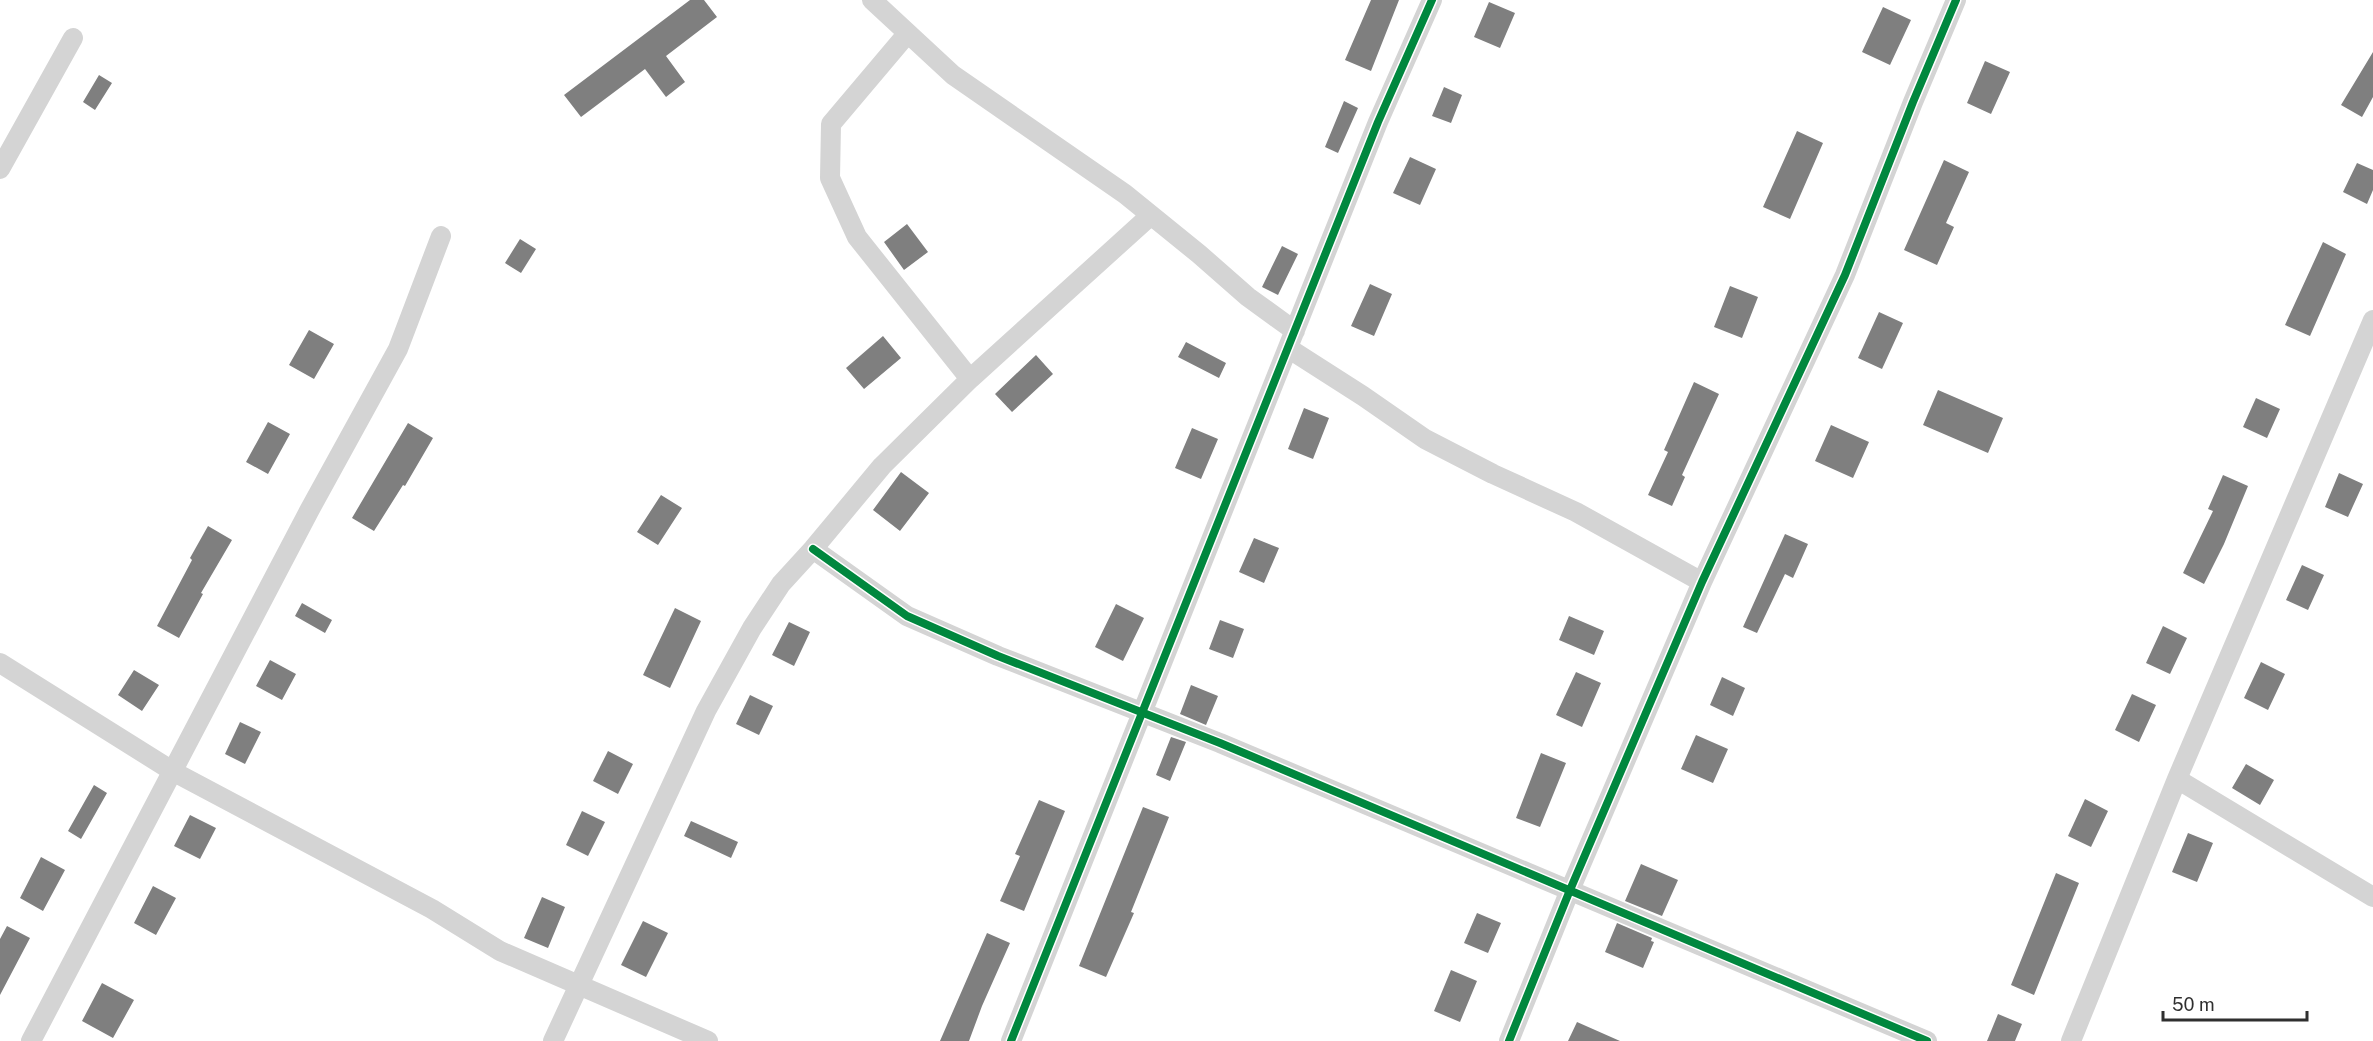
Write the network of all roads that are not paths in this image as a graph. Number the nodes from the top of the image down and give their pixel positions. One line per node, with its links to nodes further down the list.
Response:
1 (872, 0): 4 (street)
2 (1432, 0): 10 (street)
3 (1956, 0): 13 (street)
4 (907, 34): 7 (street); 11 (street)
5 (73, 38): 6 (street)
6 (0, 169)
7 (1150, 216): 10 (street); 11 (street)
8 (441, 236): 16 (street)
9 (2373, 320): 17 (street)
10 (1291, 340): 13 (street); 15 (street)
11 (970, 379): 12 (street)
12 (813, 549): 15 (street); 20 (street)
13 (1702, 582): 18 (street)
14 (0, 663): 16 (street)
15 (1143, 714): 18 (street); 24 (street)
16 (174, 772): 20 (street); 21 (street)
17 (2177, 779): 19 (street); 27 (street)
18 (1570, 890): 25 (street); 26 (street)
19 (2373, 897)
20 (579, 987): 22 (street); 23 (street)
21 (31, 1041)
22 (553, 1041)
23 (708, 1041)
24 (1011, 1041)
25 (1509, 1041)
26 (1927, 1041)
27 (2071, 1041)

